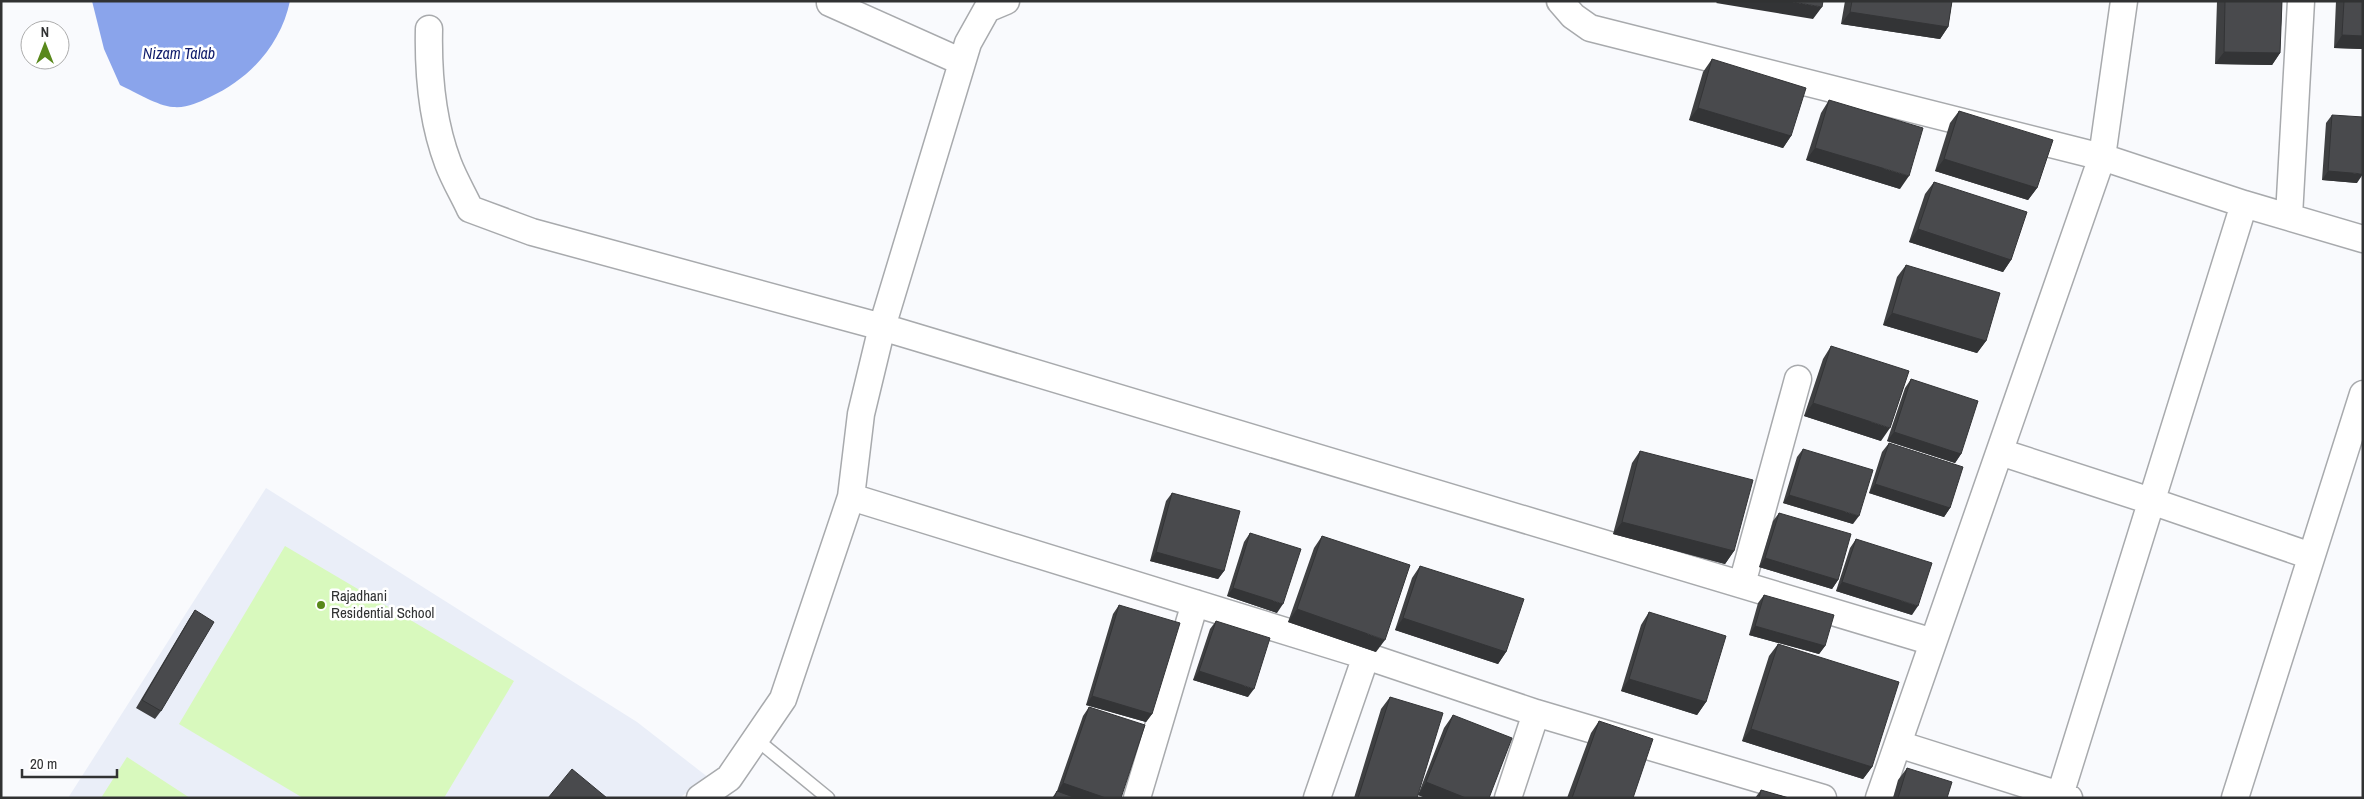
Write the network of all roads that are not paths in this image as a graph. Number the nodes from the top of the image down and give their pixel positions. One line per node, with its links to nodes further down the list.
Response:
1 (1006, 1): 7 (street)
2 (1560, 1): 8 (street)
3 (2124, 1): 8 (street)
4 (2301, 1): 10 (street)
5 (830, 3): 7 (street)
6 (429, 29): 12 (street)
7 (962, 62): 12 (street)
8 (2102, 157): 9 (street); 15 (street)
9 (2244, 204): 10 (street); 17 (street)
10 (2289, 216): 11 (street)
11 (2363, 239)
12 (882, 327): 16 (street); 19 (street)
13 (1798, 378): 19 (street)
14 (2363, 394): 18 (street)
15 (2000, 452): 17 (street); 21 (street)
16 (851, 497): 20 (street); 24 (street)
17 (2151, 501): 18 (street); 26 (street)
18 (2311, 556): 34 (street)
19 (1742, 584): 21 (street)
20 (1196, 603): 22 (street); 29 (street)
21 (1933, 642): 25 (street)
22 (1366, 656): 23 (street); 30 (street)
23 (1536, 713): 31 (street); 32 (street)
24 (756, 739): 27 (street); 28 (lane)
25 (1898, 744): 26 (street); 33 (street)
26 (2065, 796)
27 (700, 798)
28 (828, 798)
29 (1137, 798)
30 (1316, 798)
31 (1508, 798)
32 (1823, 798)
33 (1879, 798)
34 (2235, 798)

